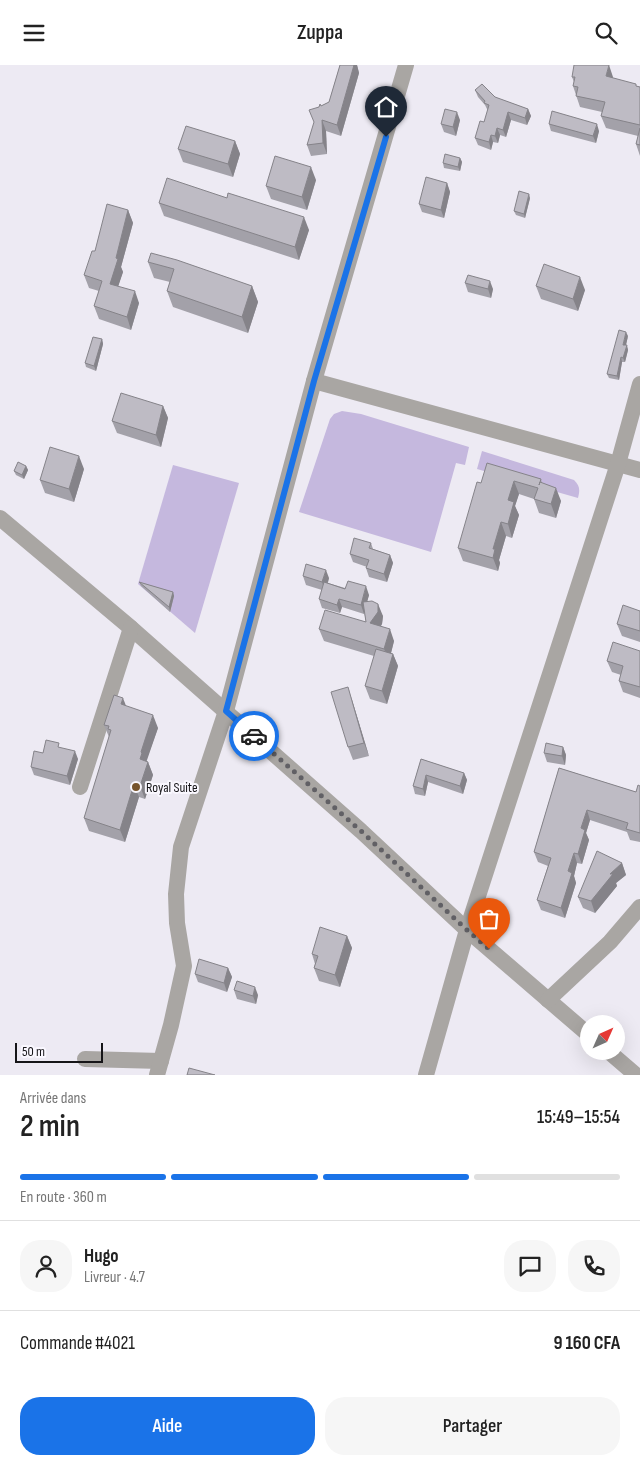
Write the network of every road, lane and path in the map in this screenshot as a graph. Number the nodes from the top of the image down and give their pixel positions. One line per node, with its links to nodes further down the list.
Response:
1 (406, 65): 2 (street)
2 (314, 381): 4 (street); 8 (street)
3 (640, 384): 4 (street)
4 (618, 464): 5 (street); 11 (street)
5 (640, 470)
6 (0, 518): 7 (street)
7 (131, 628): 8 (street); 9 (street)
8 (226, 711): 11 (street); 16 (street)
9 (80, 787)
10 (640, 907): 12 (street)
11 (467, 930): 12 (street); 17 (street)
12 (548, 1000): 13 (street)
13 (580, 1027)
14 (85, 1059): 16 (street)
15 (618, 1060): 18 (street)
16 (159, 1068)
17 (426, 1075)
18 (636, 1075)

